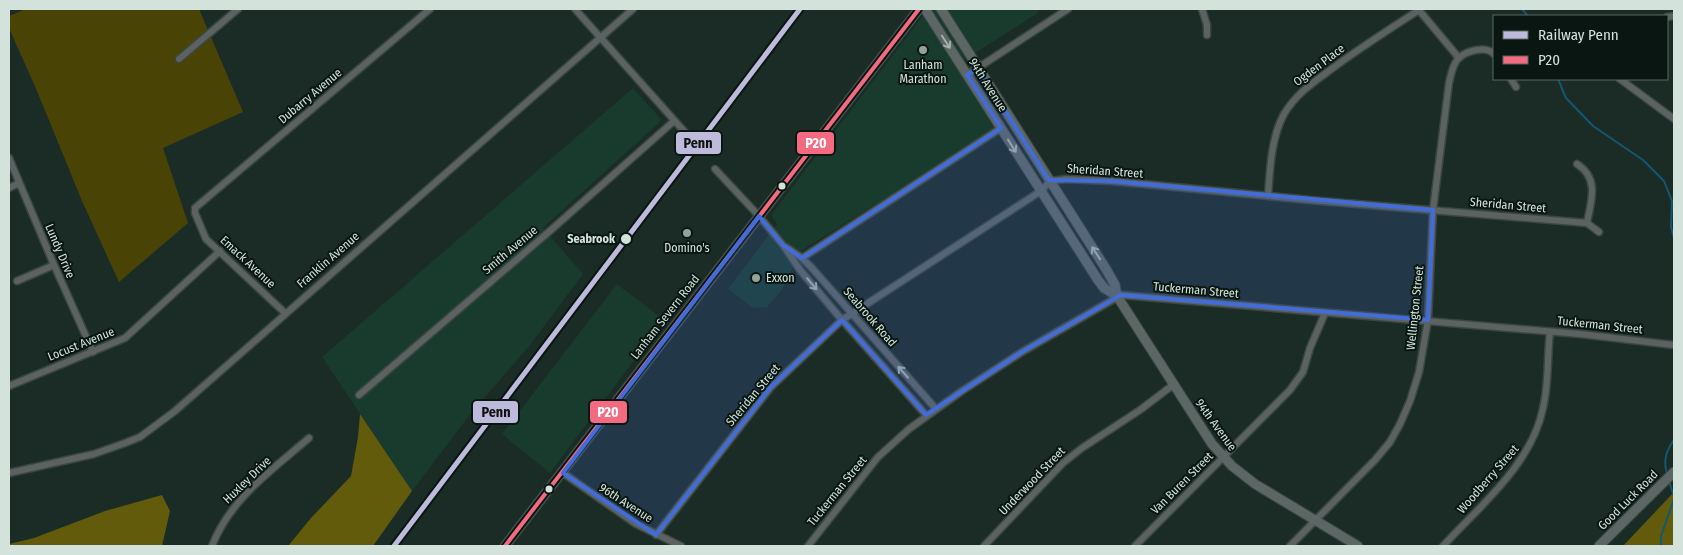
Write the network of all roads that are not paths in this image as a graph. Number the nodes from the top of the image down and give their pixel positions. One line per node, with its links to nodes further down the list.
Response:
1 (238, 9): 15 (street)
2 (430, 9): 33 (street, Dubarry Avenue)
3 (575, 9): 12 (street)
4 (633, 9): 12 (street, Franklin Avenue)
5 (919, 9): 35 (street, Lanham Severn Road)
6 (925, 9): 17 (street, 94th Avenue, one-way to 17)
7 (941, 9): 16 (street, 94th Avenue)
8 (1068, 9): 16 (street)
9 (1202, 9): 11 (street)
10 (1418, 9): 14 (street); 32 (street, Ogden Place)
11 (1207, 35)
12 (600, 37): 22 (street); 44 (street, Franklin Avenue)
13 (1493, 53): 14 (street)
14 (1459, 58): 34 (street, Wellington Street)
15 (179, 59)
16 (978, 68): 17 (street); 28 (street, 94th Avenue)
17 (967, 75): 23 (street, 94th Avenue)
18 (1512, 80): 20 (street)
19 (1621, 80): 21 (street)
20 (1516, 87)
21 (1674, 119)
22 (674, 121): 24 (street); 54 (street, Smith Avenue)
23 (1001, 128): 31 (street, 94th Avenue, one-way to 31); 40 (street)
24 (691, 139)
25 (9, 158): 29 (street, Lundy Drive)
26 (1577, 164): 36 (street)
27 (715, 169): 35 (street, Seabrook Road)
28 (1050, 181): 31 (street, Sheridan Street); 32 (street, Sheridan Street); 43 (street, 94th Avenue, one-way to 28)
29 (19, 183): 30 (street); 41 (street, Lundy Drive)
30 (9, 188)
31 (1041, 191): 43 (street, 94th Avenue); 46 (street, Sheridan Street)
32 (1268, 196): 34 (street, Sheridan Street)
33 (204, 200): 39 (street, Emack Avenue)
34 (1433, 210): 36 (street, Sheridan Street); 48 (street, Wellington Street)
35 (759, 216): 38 (street, Seabrook Road); 61 (street, Lanham Severn Road)
36 (1587, 223): 37 (street, Sheridan Street)
37 (1600, 232)
38 (783, 245): 40 (street, Seabrook Road); 47 (street, Seabrook Road, one-way to 47)
39 (220, 251): 44 (street, Emack Avenue); 51 (street, Locust Avenue)
40 (802, 258): 46 (street, Seabrook Road)
41 (54, 265): 42 (street); 51 (street, Lundy Drive)
42 (17, 281)
43 (1117, 296): 45 (street, Tuckerman Street); 52 (street, 94th Avenue); 55 (street, Tuckerman Street)
44 (285, 313): 60 (street, Franklin Avenue)
45 (1325, 313): 48 (street, Tuckerman Street); 58 (street, Van Buren Street)
46 (851, 314): 47 (street, Sheridan Street); 55 (street, Seabrook Road, one-way to 46)
47 (842, 320): 56 (street, Seabrook Road); 63 (street, Sheridan Street)
48 (1428, 320): 49 (street, Tuckerman Street); 62 (street, Wellington Street)
49 (1550, 332): 50 (street, Tuckerman Street); 72 (street, Woodberry Street)
50 (1674, 345)
51 (93, 352): 53 (street, Locust Avenue)
52 (1173, 385): 58 (street, 94th Avenue); 68 (street, Underwood Street)
53 (9, 386)
54 (359, 395)
55 (936, 409): 56 (street, Tuckerman Street)
56 (926, 415): 67 (street, Tuckerman Street)
57 (309, 438): 64 (street, Huxley Drive)
58 (1223, 457): 62 (street, 94th Avenue); 69 (street, Van Buren Street)
59 (1674, 472): 73 (street, Good Luck Road)
60 (9, 473)
61 (563, 473): 63 (street, 96th Avenue); 65 (street, Lanham Severn Road)
62 (1315, 520): 70 (street, Wellington Street); 71 (street, 94th Avenue)
63 (656, 535): 66 (street, 96th Avenue)
64 (212, 546)
65 (505, 546)
66 (681, 546)
67 (808, 546)
68 (984, 546)
69 (1135, 546)
70 (1290, 546)
71 (1358, 546)
72 (1443, 546)
73 (1599, 546)

